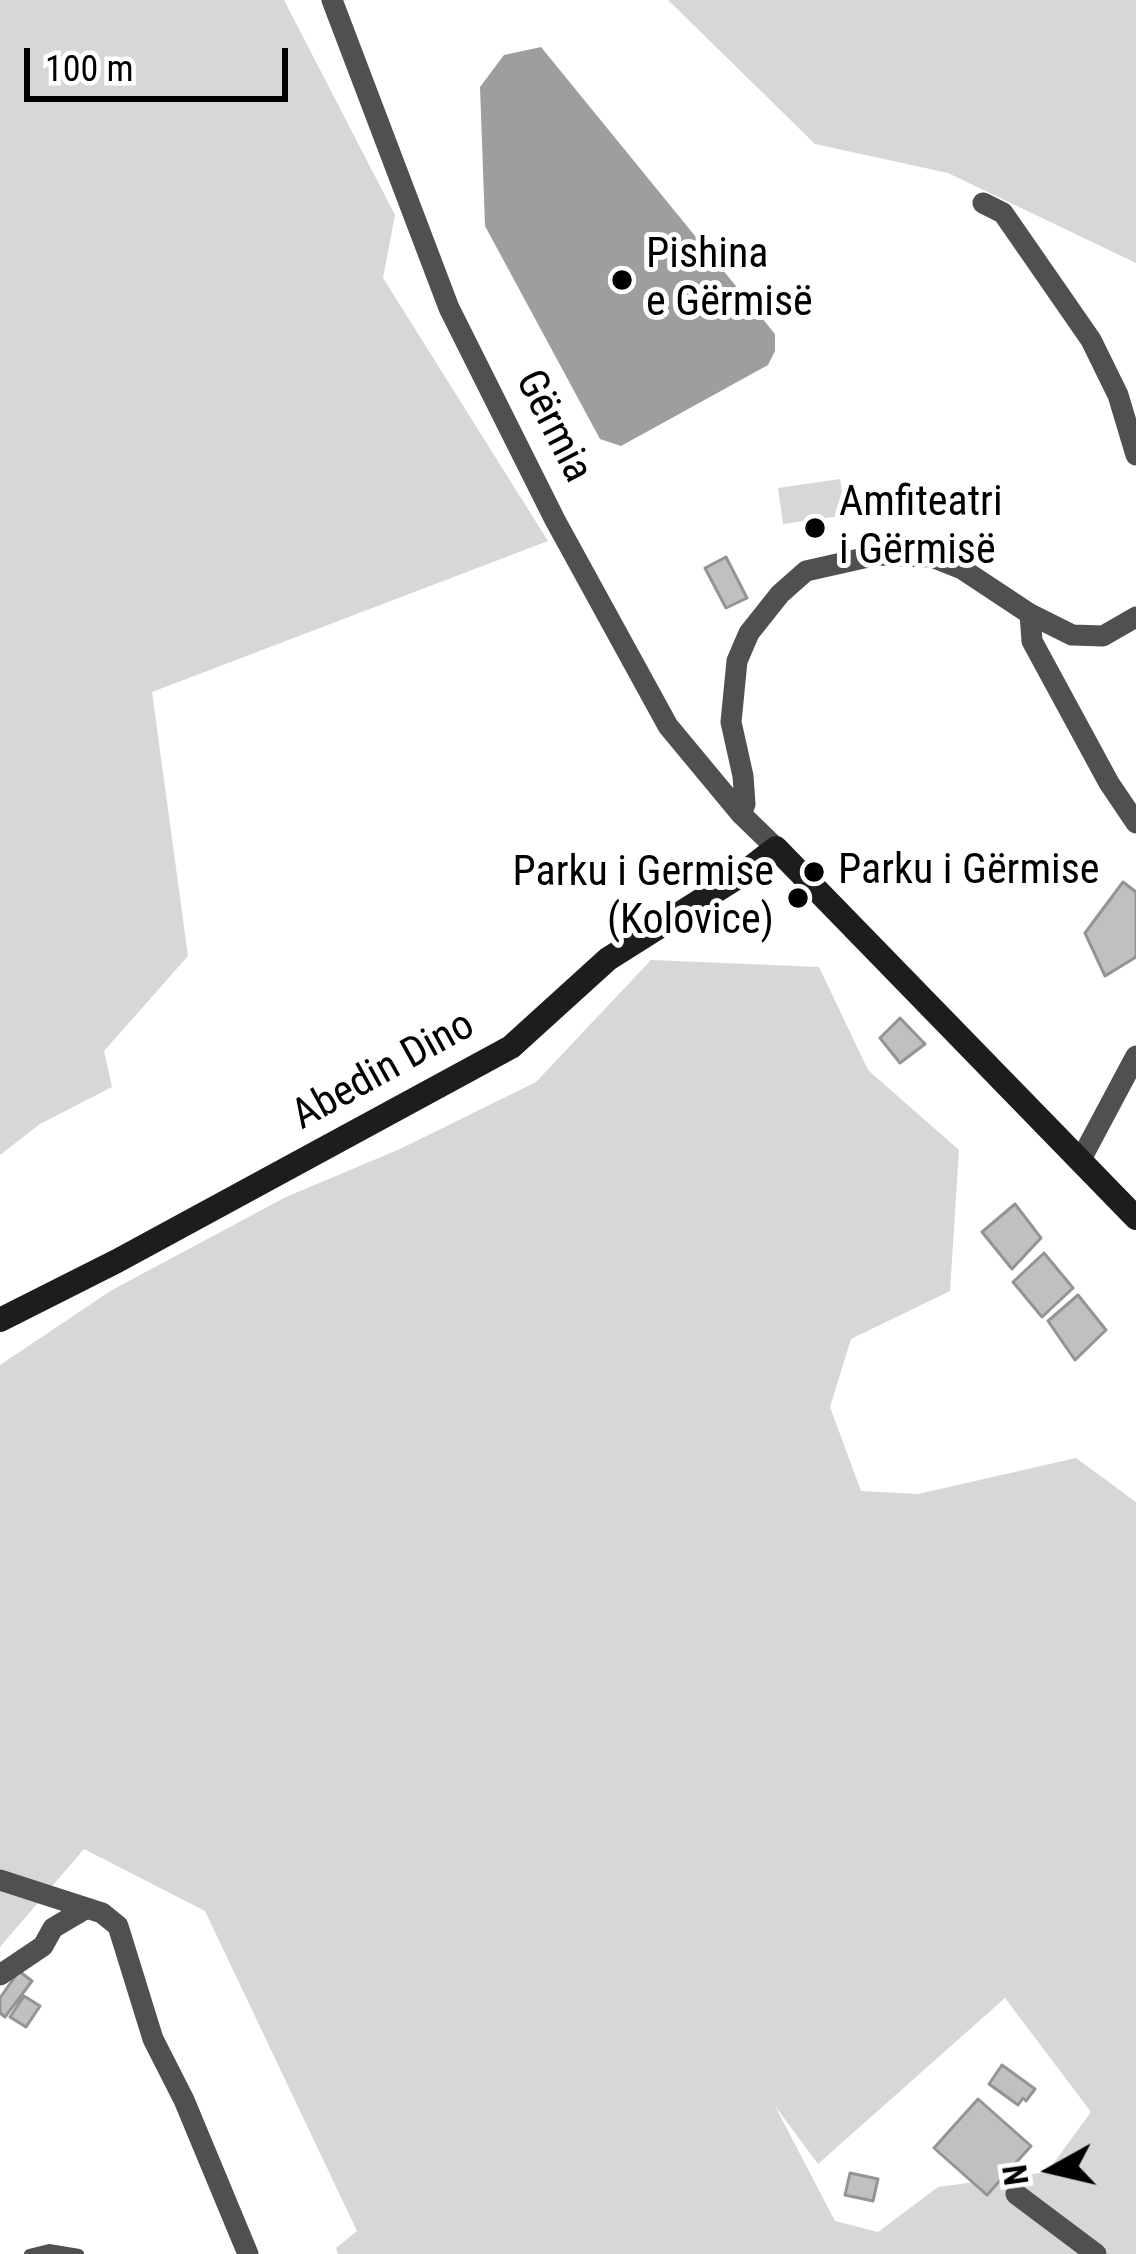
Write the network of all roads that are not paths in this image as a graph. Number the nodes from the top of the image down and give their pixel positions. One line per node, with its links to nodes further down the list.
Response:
1 (332, 0): 6 (street, Gërmia)
2 (983, 203): 3 (street)
3 (1136, 455)
4 (1030, 614): 5 (street); 6 (street); 7 (street)
5 (1136, 617)
6 (741, 814): 8 (street, Gërmia)
7 (1136, 823)
8 (776, 848): 10 (street); 12 (street, Abedin Dino)
9 (1136, 1056): 10 (street)
10 (1080, 1161): 11 (street)
11 (1136, 1218)
12 (0, 1320)
13 (0, 1880): 14 (street)
14 (87, 1908): 15 (street); 19 (street)
15 (0, 1975)
16 (1016, 2194): 20 (street)
17 (29, 2254): 18 (lane)
18 (79, 2254)
19 (248, 2254)
20 (1096, 2254)

